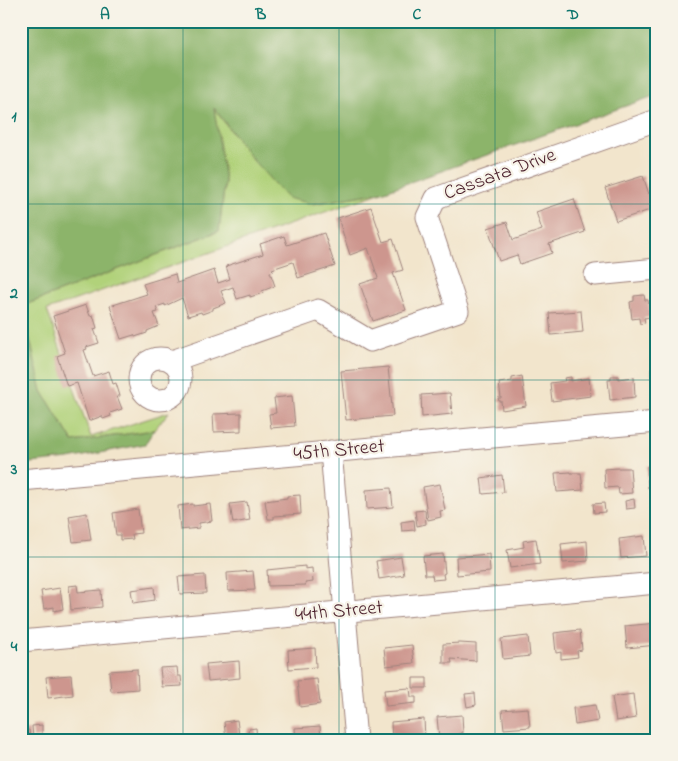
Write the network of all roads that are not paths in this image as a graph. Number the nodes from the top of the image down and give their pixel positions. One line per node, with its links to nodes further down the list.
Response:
1 (657, 120): 4 (street, Cassata Drive)
2 (657, 268): 3 (street)
3 (595, 275)
4 (172, 361)
5 (657, 422): 6 (street, 45th Street)
6 (331, 451): 7 (street, 45th Street); 9 (street)
7 (21, 480)
8 (657, 583): 9 (street, 44th Street)
9 (345, 611): 10 (street, 44th Street); 11 (street)
10 (21, 641)
11 (356, 740)

